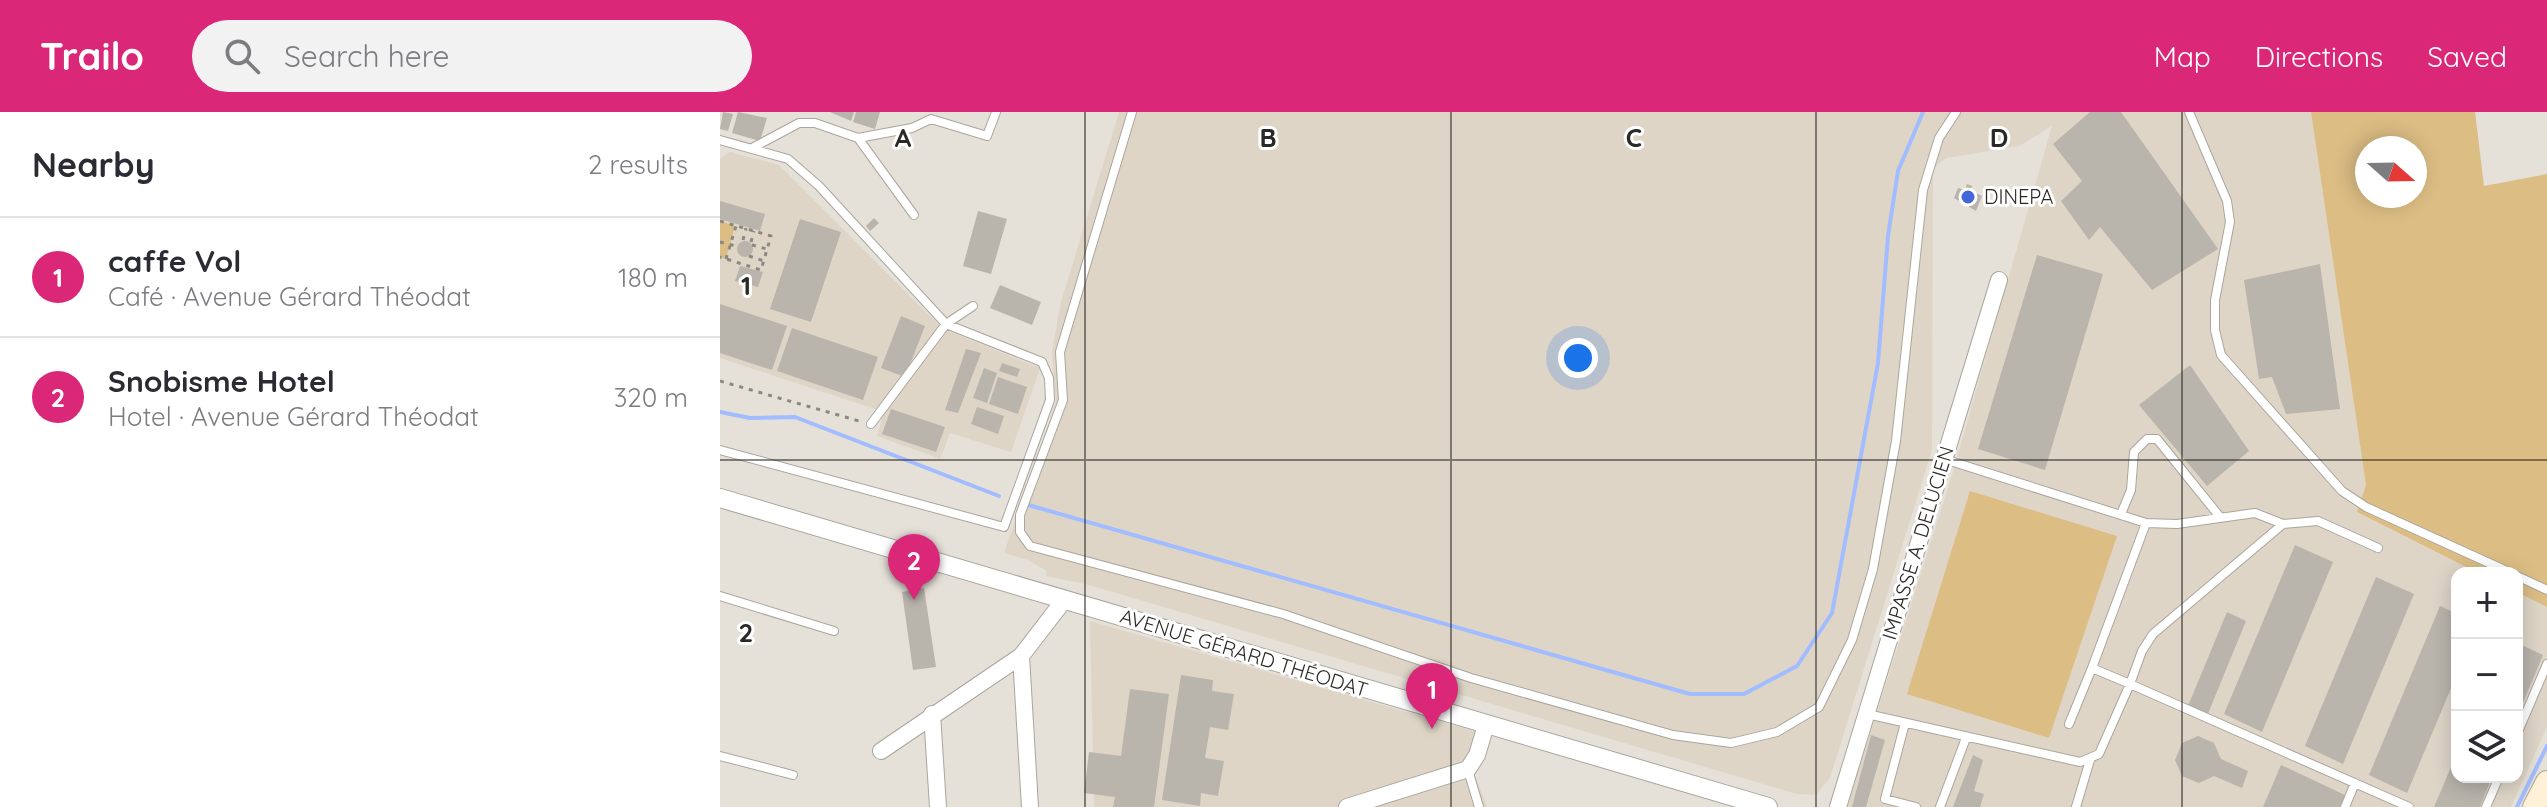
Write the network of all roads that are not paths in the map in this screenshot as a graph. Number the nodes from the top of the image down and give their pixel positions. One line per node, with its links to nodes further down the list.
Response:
1 (996, 112): 5 (lane)
2 (1132, 112): 3 (lane)
3 (1956, 112)
4 (2189, 112): 22 (lane)
5 (932, 116): 6 (lane)
6 (858, 138): 8 (lane); 9 (lane)
7 (720, 140): 8 (lane)
8 (754, 147): 12 (lane)
9 (914, 215)
10 (1999, 280): 15 (street, IMPASSE A. DELUCIEN)
11 (973, 306): 12 (lane)
12 (946, 324): 13 (lane); 14 (lane)
13 (871, 424)
14 (720, 450)
15 (1943, 459): 17 (lane); 33 (street, IMPASSE A. DELUCIEN)
16 (720, 498): 26 (street, AVENUE GÉRARD THÉODAT)
17 (2121, 514): 18 (lane); 19 (lane)
18 (2220, 517): 19 (lane); 20 (lane)
19 (2146, 523): 30 (lane)
20 (2283, 524): 21 (lane); 31 (lane)
21 (2378, 548)
22 (2498, 567)
23 (2523, 579): 24 (lane)
24 (2547, 590)
25 (720, 596): 27 (lane)
26 (1065, 599): 28 (street); 37 (street, AVENUE GÉRARD THÉODAT)
27 (834, 631)
28 (1021, 656): 32 (street); 48 (street)
29 (2547, 664): 34 (lane)
30 (2092, 668): 31 (lane); 36 (lane)
31 (2130, 684): 41 (lane); 45 (lane)
32 (932, 714): 39 (street); 47 (street)
33 (1866, 714): 35 (lane); 52 (street, IMPASSE A. DELUCIEN)
34 (2523, 720)
35 (1905, 723): 38 (lane); 53 (lane)
36 (2069, 724)
37 (1486, 725): 42 (street); 51 (street, AVENUE GÉRARD THÉODAT)
38 (1966, 738): 41 (lane); 54 (lane)
39 (881, 751)
40 (720, 756): 43 (lane)
41 (2090, 760): 55 (lane)
42 (1468, 769): 49 (street); 50 (lane)
43 (793, 775)
44 (2547, 782): 59 (main road)
45 (2355, 783): 56 (lane); 57 (lane)
46 (2496, 783): 58 (lane)
47 (938, 807)
48 (1030, 807)
49 (1347, 807)
50 (1479, 807)
51 (1768, 807)
52 (1838, 807)
53 (1916, 807)
54 (1940, 807)
55 (2076, 807)
56 (2345, 807)
57 (2409, 807)
58 (2486, 807)
59 (2534, 807)

